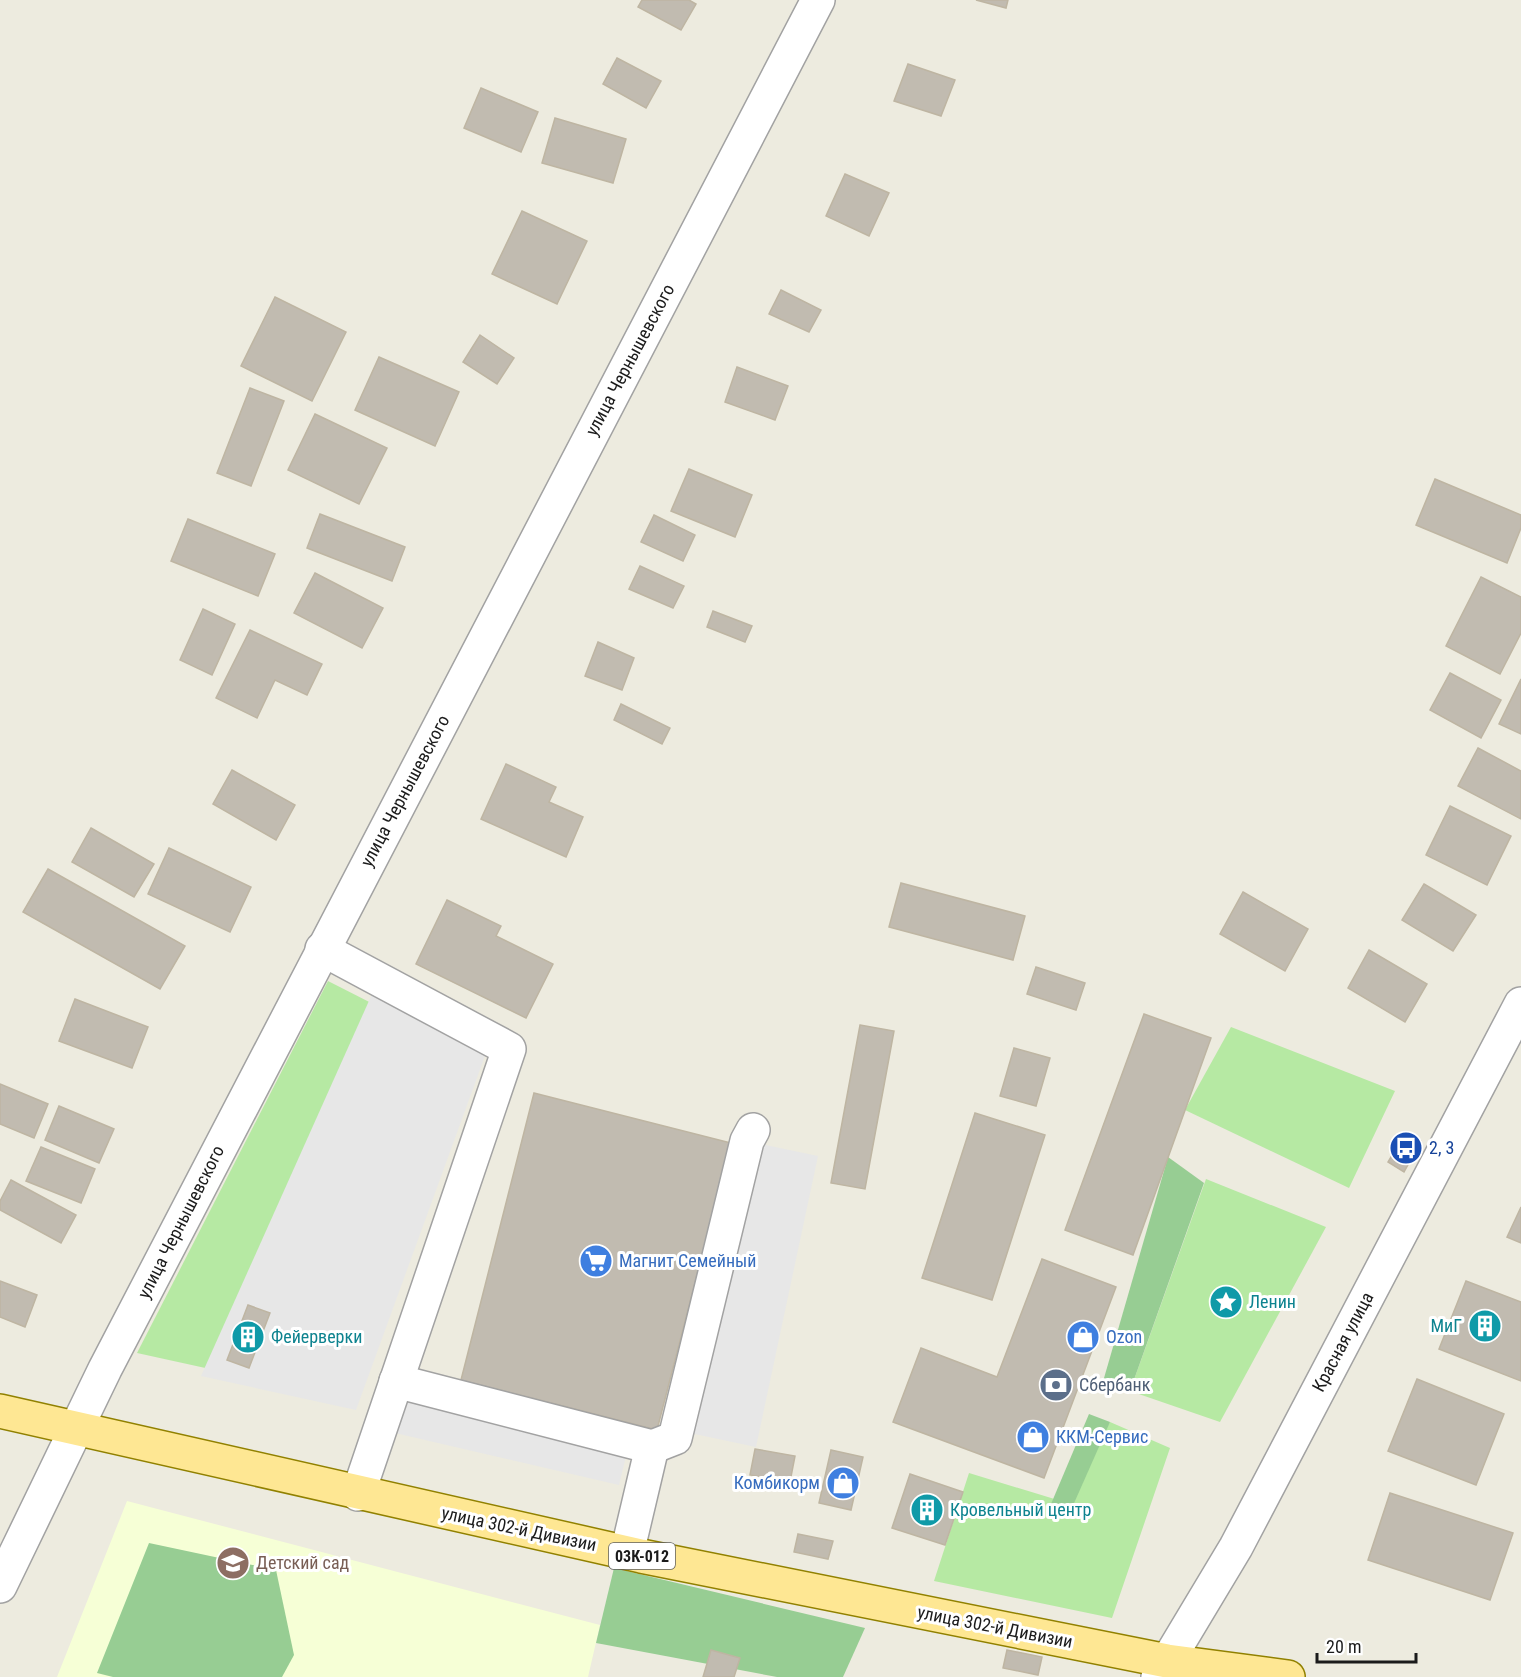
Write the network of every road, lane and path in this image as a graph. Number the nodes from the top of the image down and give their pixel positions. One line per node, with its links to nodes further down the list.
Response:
1 (818, 0): 2 (street, улица Чернышевского)
2 (322, 950): 5 (street); 7 (street, улица Чернышевского)
3 (1521, 1004): 12 (street, Красная улица)
4 (753, 1130): 8 (street)
5 (396, 1382): 8 (street); 9 (street)
6 (0, 1411): 7 (main road, улица 302-й Дивизии / 03К-012)
7 (73, 1430): 9 (main road, улица 302-й Дивизии / 03К-012); 11 (street, улица Чернышевского)
8 (652, 1447): 10 (street)
9 (358, 1494): 10 (main road, улица 302-й Дивизии / 03К-012)
10 (627, 1553): 12 (main road, улица 302-й Дивизии / 03К-012)
11 (0, 1586)
12 (1162, 1669): 13 (main road, улица 302-й Дивизии / 03К-012)
13 (1288, 1677)

